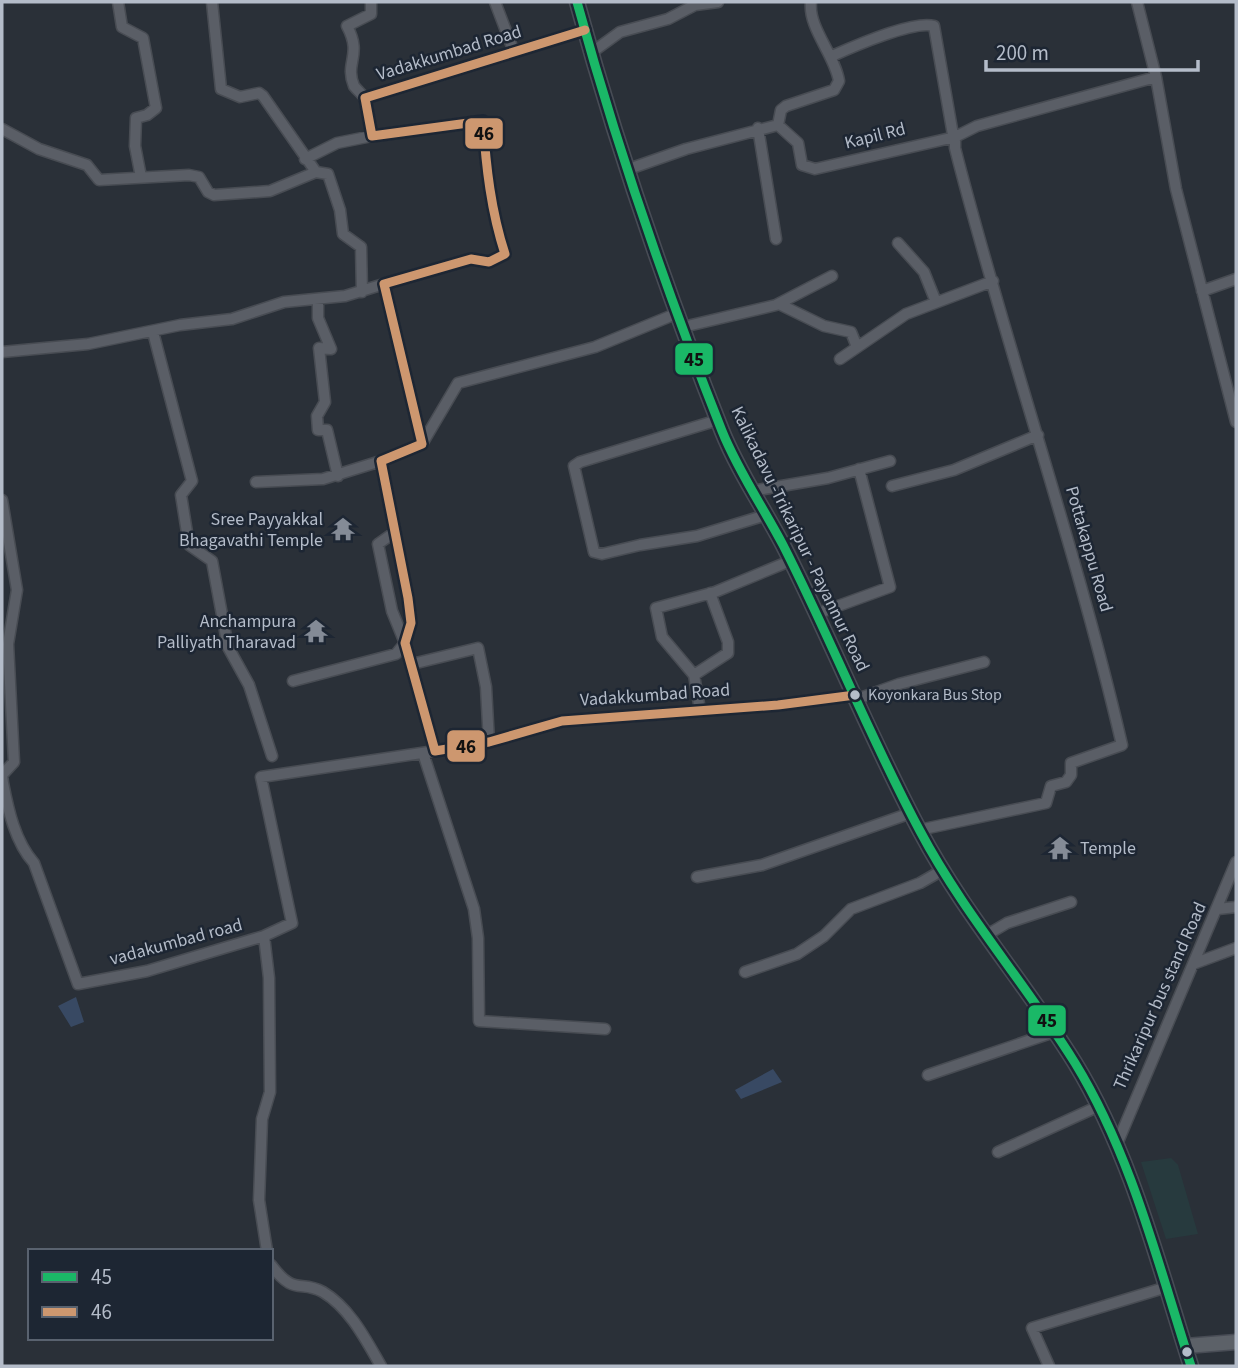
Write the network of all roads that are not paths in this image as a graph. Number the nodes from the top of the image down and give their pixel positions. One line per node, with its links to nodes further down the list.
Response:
1 (118, 2): 23 (street)
2 (212, 2): 20 (street)
3 (371, 2): 14 (street)
4 (495, 2): 10 (street)
5 (577, 2): 9 (main road, Kalikadavu -Trikaripur - Payannur Road)
6 (718, 2): 11 (street)
7 (811, 2): 12 (street)
8 (1137, 2): 13 (street)
9 (585, 30): 10 (street, Vadakkumbad Road); 11 (main road, Kalikadavu -Trikaripur - Payannur Road)
10 (514, 52): 14 (street, Vadakkumbad Road)
11 (592, 52): 21 (main road, Kalikadavu -Trikaripur - Payannur Road)
12 (832, 56): 15 (street); 19 (street, Pottakappu Road)
13 (1156, 77): 19 (street, Kapil Rd); 30 (street)
14 (366, 98): 18 (street, Vadakkumbad Road)
15 (778, 125): 16 (street); 19 (street, Kapil Rd)
16 (758, 128): 21 (street); 24 (street)
17 (2, 129): 23 (street)
18 (372, 136): 20 (street); 29 (street)
19 (954, 136): 28 (street, Pottakappu Road)
20 (305, 159): 22 (street)
21 (626, 170): 35 (main road, Kalikadavu -Trikaripur - Payannur Road)
22 (316, 172): 23 (street); 31 (street)
23 (141, 177)
24 (776, 239)
25 (898, 243): 32 (street)
26 (832, 276): 34 (street)
27 (1236, 279): 30 (street)
28 (993, 281): 32 (street); 45 (street, Pottakappu Road)
29 (384, 284): 31 (street); 46 (street)
30 (1202, 291): 42 (street)
31 (362, 292): 37 (street)
32 (936, 302): 38 (street)
33 (318, 304): 50 (street)
34 (779, 304): 36 (street); 38 (street)
35 (678, 313): 36 (main road, Kalikadavu -Trikaripur - Payannur Road); 46 (street)
36 (683, 327): 43 (main road, Kalikadavu -Trikaripur - Payannur Road)
37 (153, 332): 39 (street); 69 (street)
38 (857, 347): 40 (street)
39 (2, 352)
40 (841, 359)
41 (1236, 366): 42 (street)
42 (1223, 369): 44 (street)
43 (718, 420): 53 (main road, Kalikadavu -Trikaripur - Payannur Road); 55 (street)
44 (1236, 422)
45 (1038, 435): 52 (street); 71 (street, Pottakappu Road)
46 (422, 444): 47 (street)
47 (382, 461): 50 (street); 56 (street)
48 (890, 461): 49 (street)
49 (859, 469): 53 (street); 59 (street)
50 (338, 475): 51 (street)
51 (256, 482)
52 (892, 486)
53 (752, 491): 55 (main road, Kalikadavu -Trikaripur - Payannur Road)
54 (2, 500): 78 (street, vadakumbad road)
55 (766, 515): 57 (main road, Kalikadavu -Trikaripur - Payannur Road)
56 (396, 532): 60 (street); 60 (street)
57 (790, 561): 58 (street); 59 (main road, Kalikadavu -Trikaripur - Payannur Road)
58 (710, 593): 63 (street); 63 (street)
59 (816, 614): 65 (main road, Kalikadavu -Trikaripur - Payannur Road)
60 (405, 643): 62 (street); 64 (street)
61 (984, 662): 65 (street, Vadakkumbad Road)
62 (412, 664): 67 (street); 68 (street)
63 (694, 675): 66 (street)
64 (293, 681)
65 (856, 697): 66 (street, Vadakkumbad Road); 70 (main road, Kalikadavu -Trikaripur - Payannur Road)
66 (700, 710): 67 (street, Vadakkumbad Road)
67 (489, 742): 68 (street, Vadakkumbad Road)
68 (429, 752): 78 (street, vadakumbad road); 83 (street)
69 (272, 756)
70 (911, 813): 71 (main road, Kalikadavu -Trikaripur - Payannur Road); 74 (street)
71 (919, 830): 73 (main road, Kalikadavu -Trikaripur - Payannur Road)
72 (1236, 862): 77 (street, Thrikaripur bus stand Road)
73 (941, 871): 79 (main road, Kalikadavu -Trikaripur - Payannur Road); 82 (street)
74 (698, 877)
75 (1071, 902): 79 (street)
76 (1236, 906): 77 (street)
77 (1218, 909): 81 (street, Thrikaripur bus stand Road)
78 (264, 936): 89 (street)
79 (985, 936): 84 (main road, Kalikadavu -Trikaripur - Payannur Road)
80 (1236, 948): 81 (street)
81 (1193, 964): 87 (street, Thrikaripur bus stand Road)
82 (745, 972)
83 (606, 1029)
84 (1054, 1032): 85 (street); 86 (main road, Kalikadavu -Trikaripur - Payannur Road)
85 (928, 1075)
86 (1099, 1106): 87 (main road, Kalikadavu -Trikaripur - Payannur Road); 88 (street)
87 (1117, 1144): 91 (main road, Kalikadavu -Trikaripur - Payannur Road)
88 (998, 1152)
89 (267, 1249)
90 (273, 1267): 94 (street)
91 (1167, 1287): 93 (main road, Kalikadavu -Trikaripur - Payannur Road); 95 (street)
92 (1236, 1342): 93 (main road)
93 (1186, 1346): 96 (main road, Kalikadavu -Trikaripur - Payannur Road)
94 (381, 1366)
95 (1049, 1366)
96 (1191, 1366)

